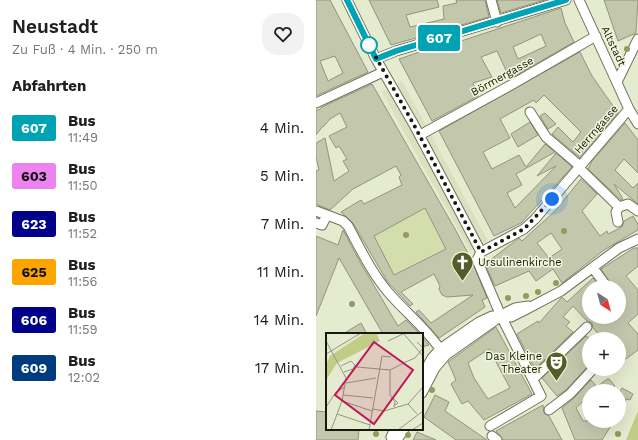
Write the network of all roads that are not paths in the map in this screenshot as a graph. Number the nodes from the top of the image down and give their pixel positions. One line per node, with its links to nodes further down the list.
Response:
1 (347, 0): 8 (street)
2 (491, 0): 5 (street)
3 (566, 0): 5 (street)
4 (579, 0): 6 (street, Altstadt)
5 (497, 22): 8 (street)
6 (596, 36): 10 (street, Altstadt); 15 (street, Börmergasse)
7 (638, 39): 10 (street)
8 (376, 59): 9 (street)
9 (383, 72): 11 (street); 15 (street)
10 (617, 82): 12 (street, Altstadt)
11 (316, 103)
12 (629, 109): 14 (street, Altstadt); 16 (street, Herrngasse)
13 (530, 112): 16 (street, Herrngasse)
14 (638, 124)
15 (420, 135): 24 (street)
16 (580, 167): 17 (street); 24 (street, Herrngasse)
17 (619, 207): 19 (street); 21 (street)
18 (316, 211): 20 (street)
19 (638, 211)
20 (327, 215): 22 (street); 29 (street)
21 (618, 222)
22 (316, 223)
23 (638, 239): 25 (street)
24 (481, 252): 27 (street)
25 (593, 268): 26 (street); 27 (street)
26 (602, 280)
27 (502, 316): 29 (street); 30 (street); 32 (street)
28 (587, 327): 32 (street)
29 (440, 348): 30 (street)
30 (427, 373): 33 (street)
31 (587, 376): 34 (street)
32 (533, 380): 35 (street)
33 (423, 389)
34 (550, 410)
35 (490, 426)
36 (394, 430): 38 (street)
37 (403, 430): 39 (street)
38 (392, 440)
39 (397, 440)

